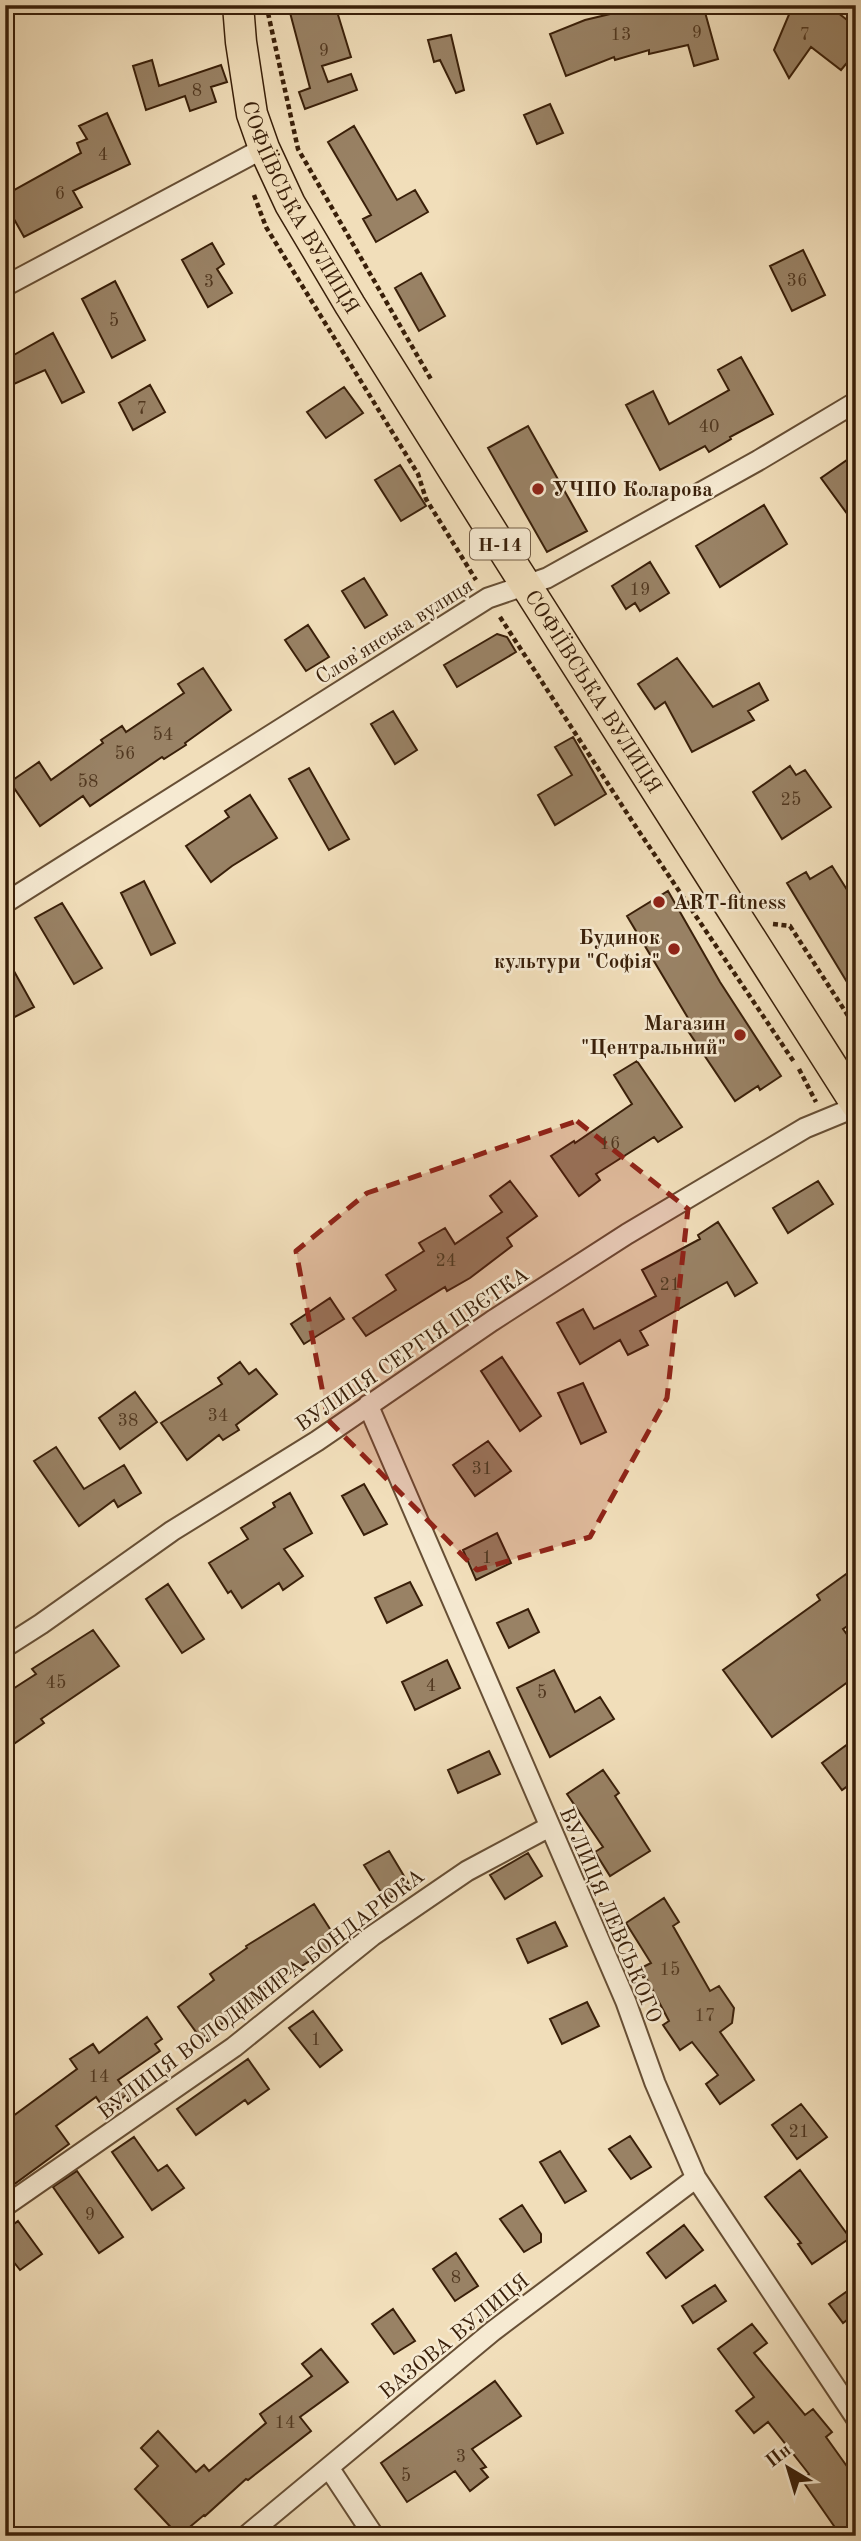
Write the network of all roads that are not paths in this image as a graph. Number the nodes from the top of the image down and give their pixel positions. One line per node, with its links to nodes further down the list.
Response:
1 (238, 5): 2 (main road, СОФІЇВСЬКА ВУЛИЦЯ / Н-14)
2 (264, 148): 3 (street); 5 (main road, СОФІЇВСЬКА ВУЛИЦЯ / Н-14)
3 (5, 286)
4 (856, 402): 5 (street, Словʼянська вулиця)
5 (527, 585): 6 (street, Словʼянська вулиця); 7 (main road, СОФІЇВСЬКА ВУЛИЦЯ / Н-14)
6 (5, 903)
7 (856, 1105): 8 (street, ВУЛИЦЯ СЕРГІЯ ЦВЄТКА)
8 (368, 1405): 9 (street, ВУЛИЦЯ СЕРГІЯ ЦВЄТКА); 10 (street, ВУЛИЦЯ ЛЕВСЬКОГО)
9 (5, 1647)
10 (549, 1827): 11 (street, ВУЛИЦЯ ЛЕВСЬКОГО); 12 (street, ВУЛИЦЯ ВОЛОДИМИРА БОНДАРЮКА)
11 (696, 2178): 13 (street, ВУЛИЦЯ ЛЕВСЬКОГО); 14 (street, ВАЗОВА ВУЛИЦЯ)
12 (5, 2206)
13 (856, 2418)
14 (329, 2468): 15 (street, ВАЗОВА ВУЛИЦЯ); 16 (street)
15 (246, 2536)
16 (373, 2536)

